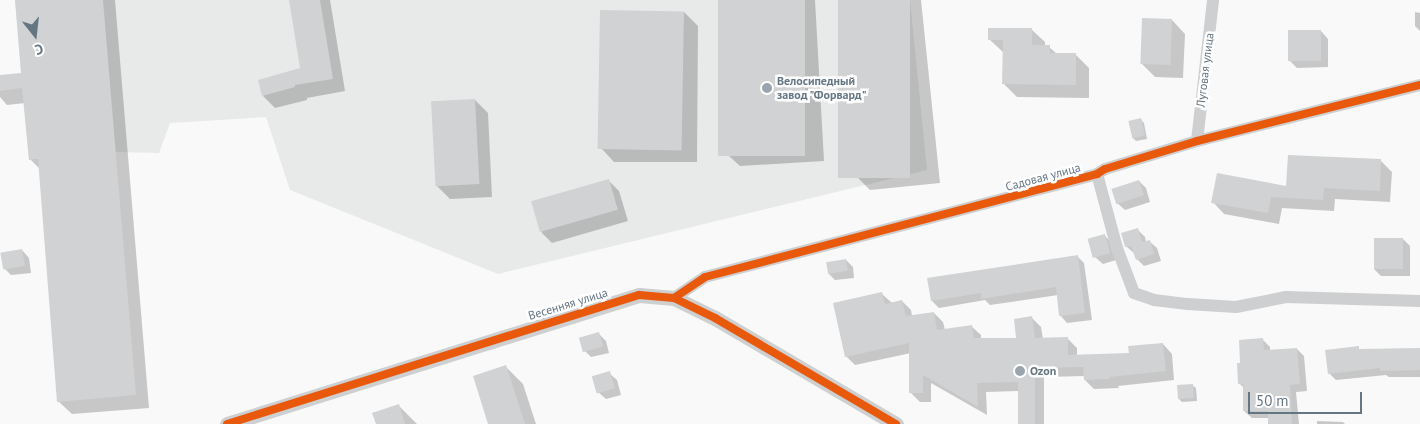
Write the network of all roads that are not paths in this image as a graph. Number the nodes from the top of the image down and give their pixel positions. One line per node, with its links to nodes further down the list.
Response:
1 (1213, 0): 3 (street, Луговая улица)
2 (1420, 85): 3 (street, Садовая улица)
3 (1197, 141): 4 (street, Садовая улица)
4 (1097, 174): 5 (street, Садовая улица); 6 (street)
5 (674, 298): 7 (street, Весенняя улица); 8 (street, Весенняя улица)
6 (1420, 301)
7 (227, 424)
8 (896, 424)

